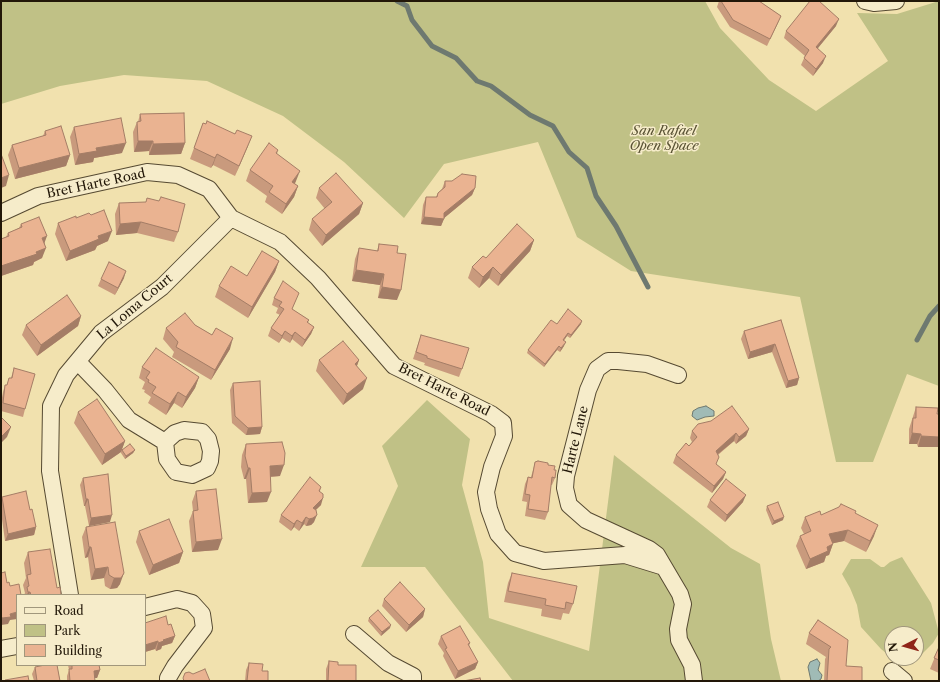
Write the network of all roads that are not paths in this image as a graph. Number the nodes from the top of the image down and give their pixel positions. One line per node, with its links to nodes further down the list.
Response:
1 (865, 1): 2 (street)
2 (896, 1)
3 (1, 213): 4 (street, Bret Harte Road)
4 (231, 218): 5 (street, La Loma Court); 8 (street, Bret Harte Road)
5 (78, 362): 7 (street); 9 (street, La Loma Court)
6 (678, 375): 8 (street, Harte Lane)
7 (165, 442)
8 (664, 568): 17 (street)
9 (70, 594)
10 (146, 607): 15 (street)
11 (354, 634): 16 (street)
12 (16, 646): 13 (street)
13 (1, 649)
14 (892, 671): 18 (street)
15 (168, 681)
16 (414, 681)
17 (694, 681)
18 (904, 681)

